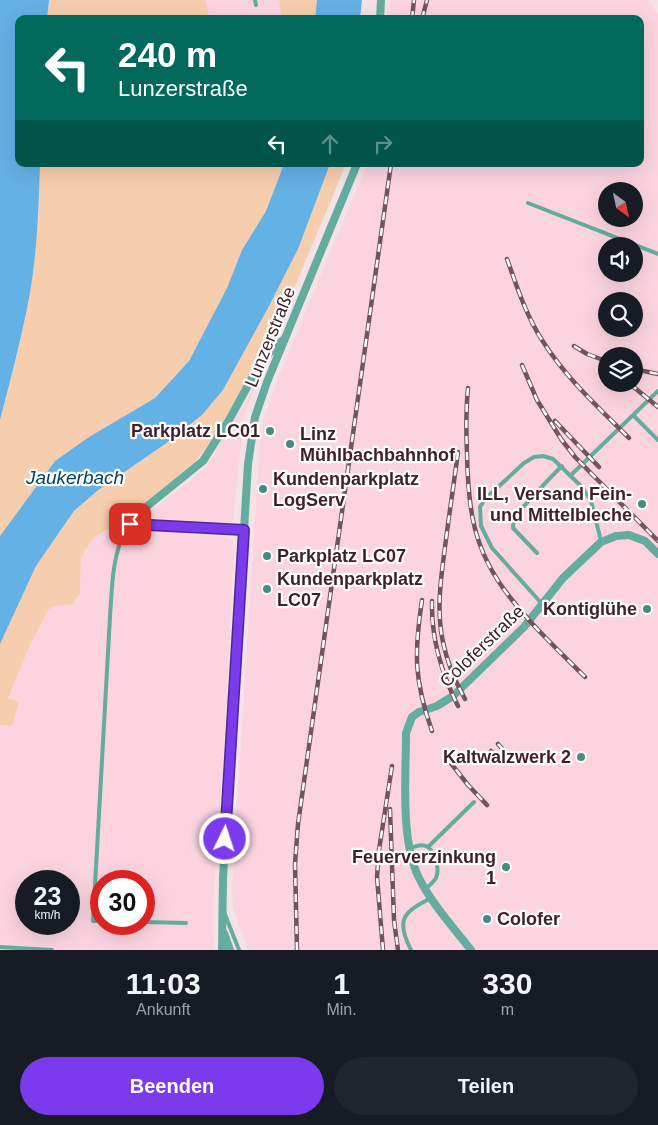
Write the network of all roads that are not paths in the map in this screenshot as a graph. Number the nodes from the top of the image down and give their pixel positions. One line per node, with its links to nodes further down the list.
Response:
1 (381, 0): 2 (street)
2 (380, 15)
3 (356, 167): 6 (street, Lunzerstraße)
4 (528, 203): 5 (lane)
5 (658, 254)
6 (285, 339): 12 (street); 13 (street, Lunzerstraße)
7 (658, 391): 8 (lane)
8 (633, 415): 9 (lane); 11 (lane)
9 (658, 440)
10 (562, 466): 11 (lane); 16 (lane); 18 (lane)
11 (571, 475): 15 (lane)
12 (130, 524): 13 (street); 14 (street)
13 (244, 530): 25 (street, Lunzerstraße)
14 (125, 531): 22 (lane)
15 (601, 542): 17 (street); 18 (street, Coloferstraße)
16 (536, 553)
17 (658, 554)
18 (543, 605): 21 (street, Coloferstraße)
19 (474, 802): 20 (lane)
20 (428, 847): 21 (lane); 23 (lane)
21 (410, 848): 23 (street, Coloferstraße)
22 (96, 870)
23 (425, 889): 24 (street, Coloferstraße)
24 (431, 898): 34 (lane); 35 (street, Coloferstraße)
25 (222, 906): 28 (street, Lunzerstraße); 33 (lane)
26 (155, 922): 27 (lane)
27 (186, 923)
28 (223, 928): 31 (street, Lunzerstraße); 32 (street, Lunzerstraße)
29 (0, 947): 30 (lane)
30 (52, 950)
31 (222, 950)
32 (230, 950)
33 (239, 950)
34 (411, 950)
35 (471, 950)

